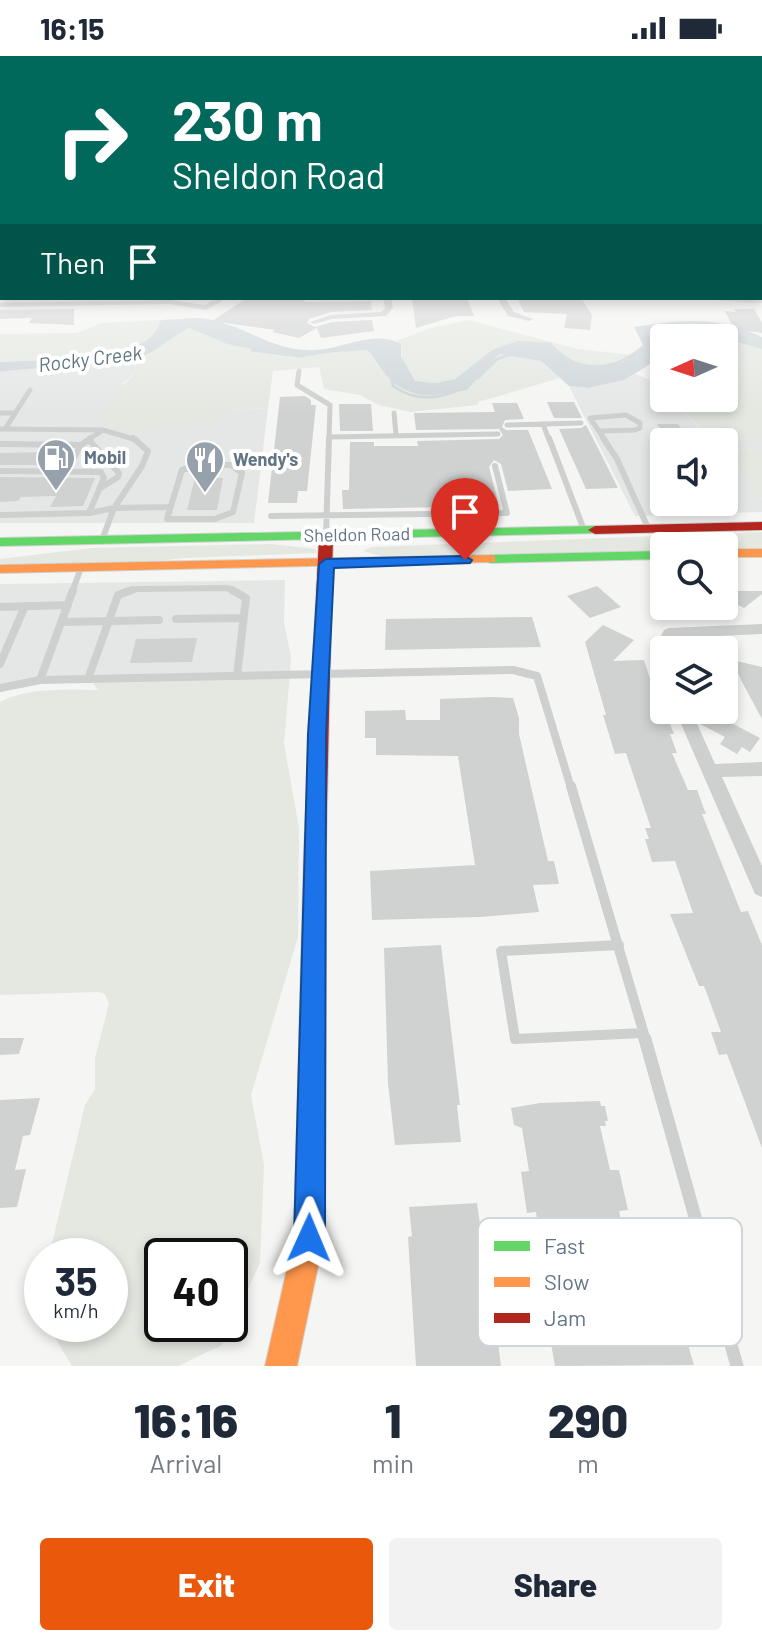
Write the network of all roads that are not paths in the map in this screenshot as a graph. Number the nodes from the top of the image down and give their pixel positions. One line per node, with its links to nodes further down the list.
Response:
1 (220, 300): 6 (street)
2 (387, 300): 8 (street)
3 (502, 300): 7 (street)
4 (735, 300): 5 (street)
5 (762, 301)
6 (0, 305)
7 (529, 319)
8 (314, 322)
9 (299, 371): 22 (lane)
10 (30, 390): 12 (lane)
11 (0, 413): 12 (lane)
12 (15, 413): 17 (lane)
13 (394, 413): 21 (lane)
14 (581, 423): 15 (lane)
15 (543, 424): 16 (lane); 38 (lane)
16 (507, 425)
17 (3, 429): 18 (lane)
18 (103, 430): 23 (lane); 31 (lane)
19 (599, 431): 19 (lane); 37 (lane)
20 (498, 434): 21 (lane)
21 (396, 435): 22 (lane)
22 (329, 437): 34 (lane)
23 (89, 440): 25 (lane); 29 (lane)
24 (0, 444): 25 (lane)
25 (81, 445): 27 (lane)
26 (495, 466): 34 (lane)
27 (67, 470): 28 (lane); 29 (lane)
28 (0, 471)
29 (99, 490): 32 (lane)
30 (170, 507): 30 (lane); 31 (lane)
31 (114, 508): 32 (lane); 40 (lane)
32 (89, 513): 33 (lane)
33 (0, 515)
34 (327, 515): 35 (lane); 39 (lane)
35 (271, 516)
36 (762, 526): 37 (main road, Sheldon Road)
37 (648, 528): 38 (main road, Sheldon Road)
38 (584, 530): 39 (main road, Sheldon Road)
39 (326, 536): 40 (main road, Sheldon Road); 45 (main road)
40 (102, 540): 41 (main road, Sheldon Road)
41 (0, 542)
42 (738, 553): 43 (main road)
43 (762, 553)
44 (650, 555): 45 (main road, Sheldon Road)
45 (326, 564): 46 (main road, Sheldon Road); 67 (main road)
46 (81, 568): 47 (main road, Sheldon Road); 56 (lane)
47 (0, 569)
48 (188, 588): 49 (lane); 51 (lane); 52 (lane)
49 (206, 588): 53 (lane); 61 (lane)
50 (142, 589): 51 (lane); 54 (lane); 62 (lane)
51 (163, 589): 55 (lane)
52 (185, 600)
53 (203, 600)
54 (139, 601)
55 (160, 601)
56 (68, 605): 57 (lane); 63 (lane)
57 (25, 606): 58 (lane); 66 (lane)
58 (0, 607)
59 (157, 617): 62 (lane)
60 (180, 617): 61 (lane)
61 (243, 618): 68 (lane)
62 (108, 621): 63 (lane); 69 (lane)
63 (62, 622): 70 (lane)
64 (762, 629): 65 (street)
65 (668, 636)
66 (0, 664)
67 (320, 674): 68 (lane); 76 (lane); 80 (main road)
68 (237, 676): 69 (lane)
69 (88, 679): 70 (lane)
70 (40, 680): 71 (lane)
71 (0, 688)
72 (689, 724): 74 (street)
73 (762, 769): 74 (street)
74 (709, 771): 75 (street)
75 (762, 888)
76 (619, 945): 77 (lane); 77 (lane)
77 (643, 1033): 78 (lane)
78 (695, 1218)
79 (731, 1346): 81 (lane)
80 (281, 1366)
81 (737, 1366)

